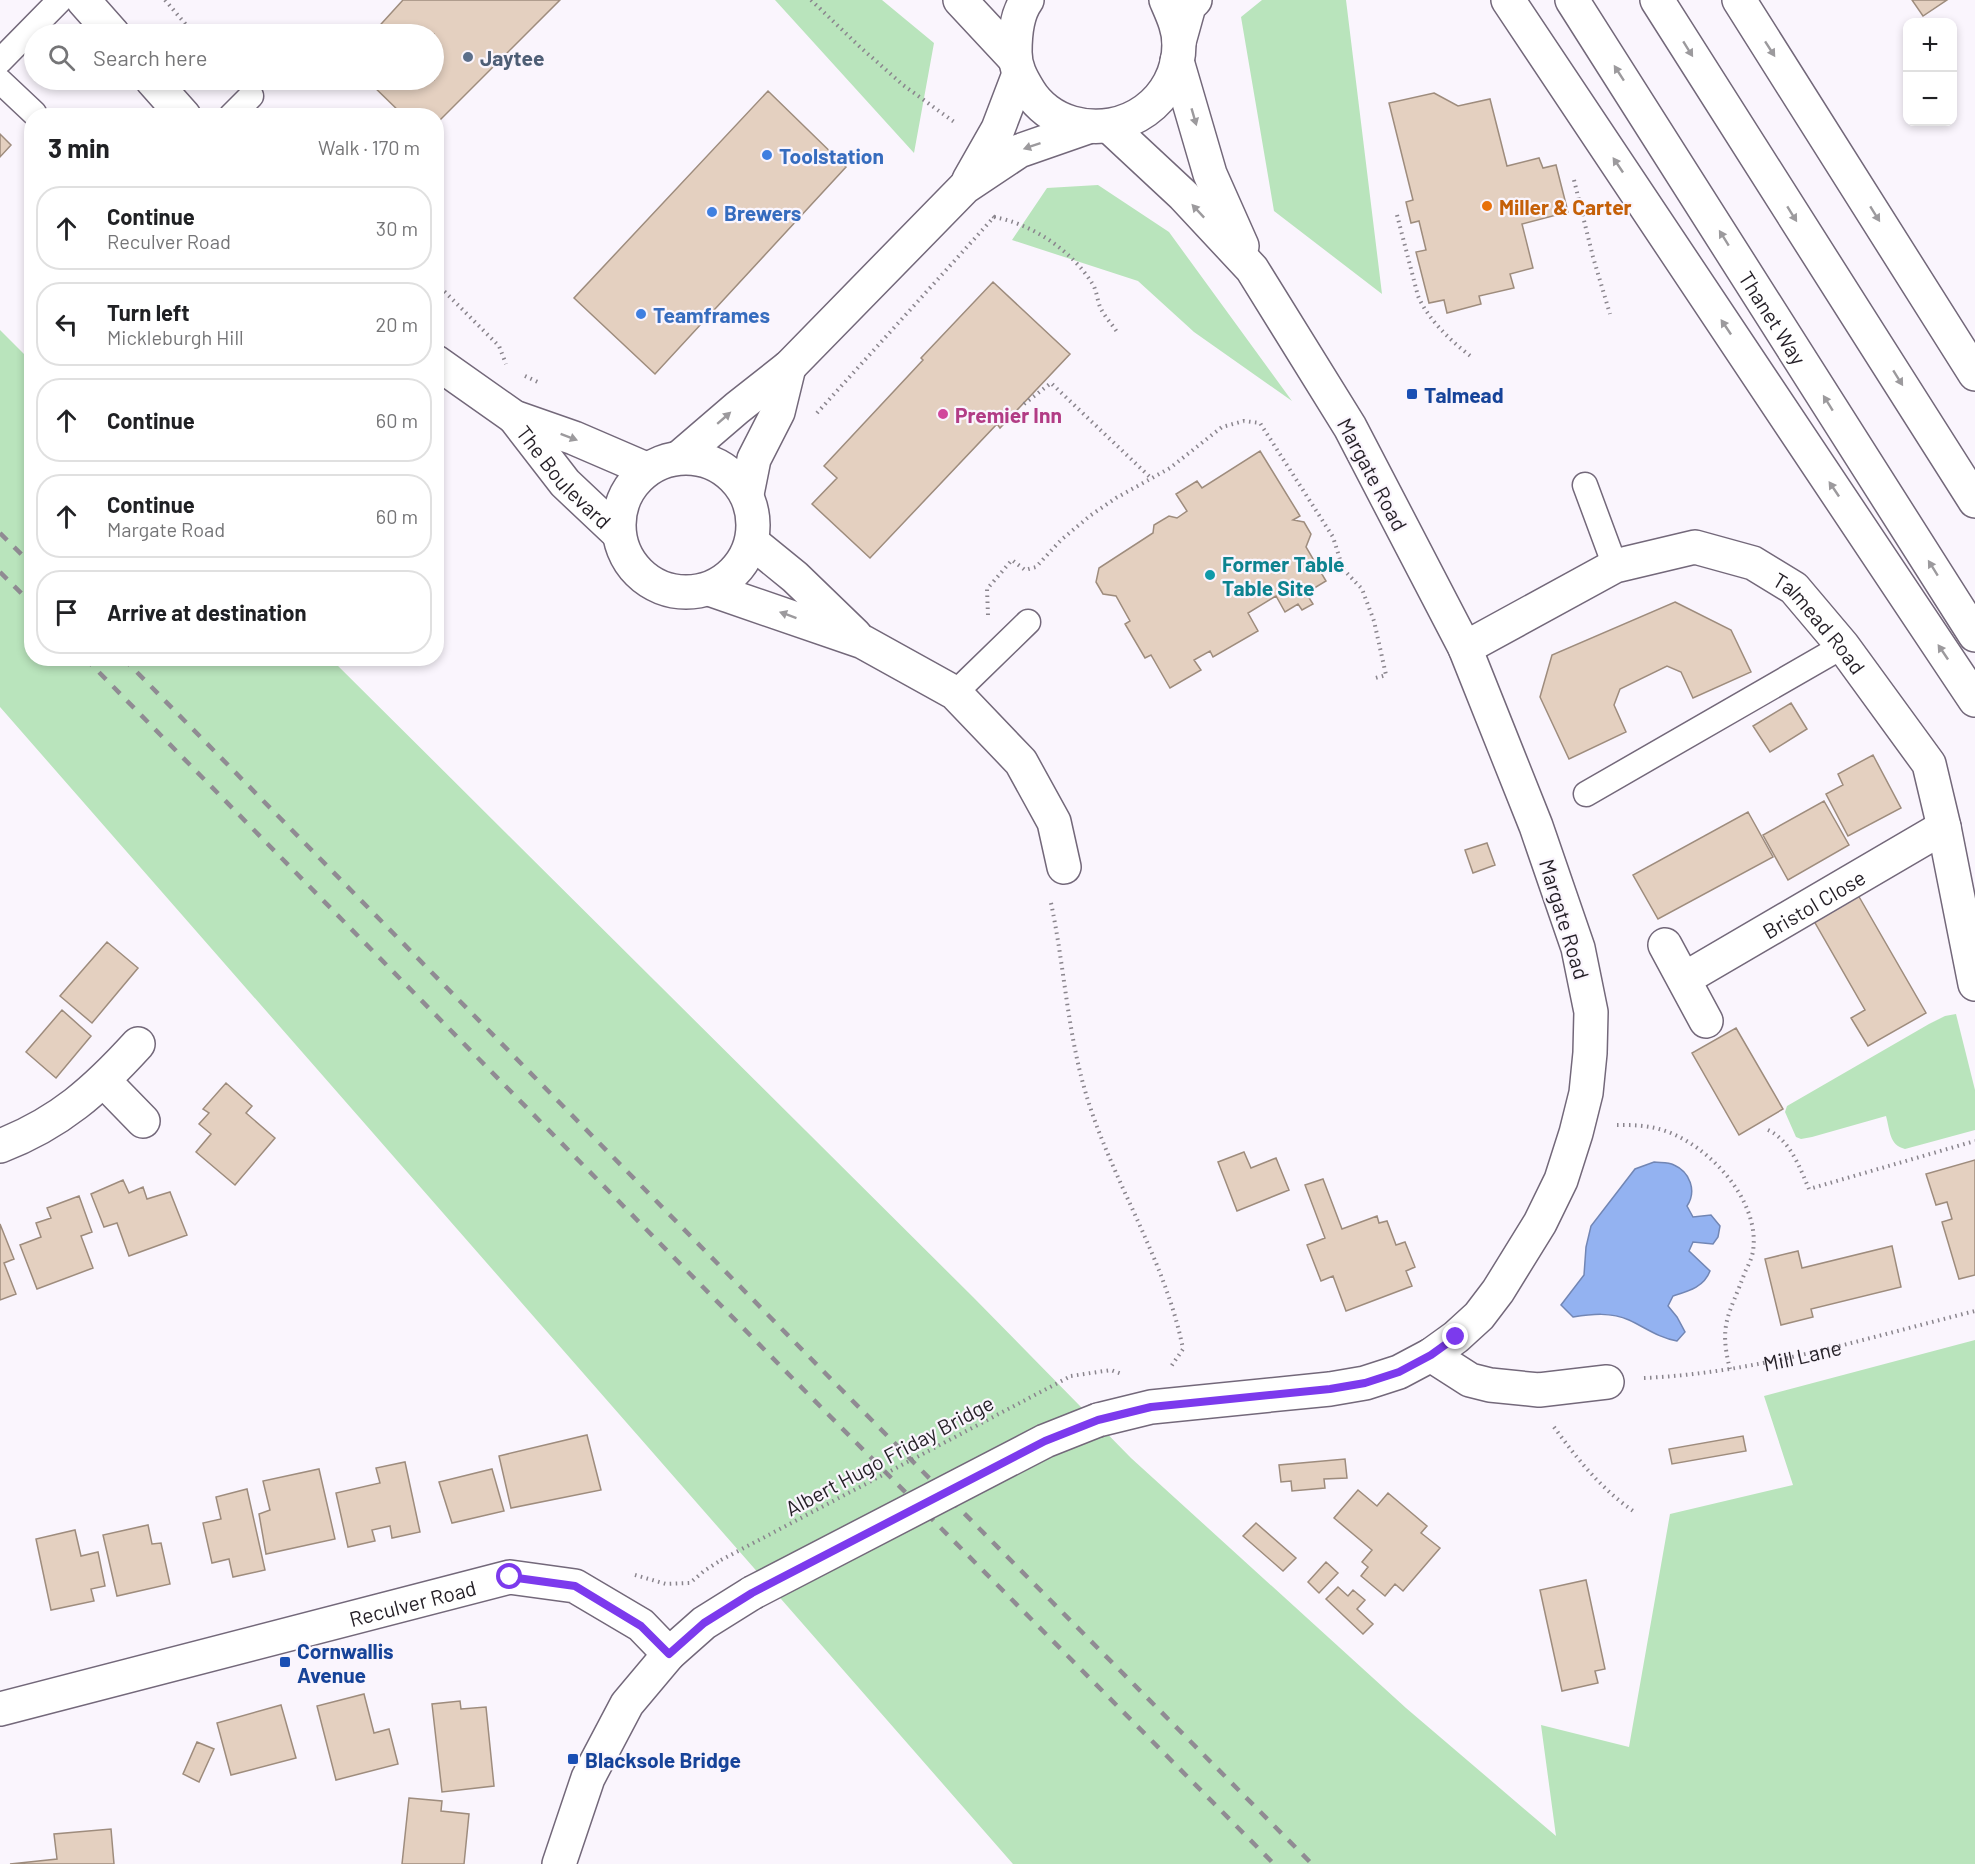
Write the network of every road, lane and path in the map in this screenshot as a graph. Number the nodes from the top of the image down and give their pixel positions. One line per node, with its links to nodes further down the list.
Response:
1 (60, 0): 13 (lane)
2 (84, 0): 14 (main road)
3 (165, 0): 15 (path)
4 (812, 0): 27 (path)
5 (960, 0): 19 (main road)
6 (1027, 0): 19 (main road)
7 (1166, 0): 17 (main road, Margate Road)
8 (1195, 0): 17 (main road)
9 (1508, 0): 63 (main road, one-way to 9)
10 (1572, 0): 57 (main road, Thanet Way, one-way to 10)
11 (1657, 0): 50 (main road, one-way to 50)
12 (1739, 0): 40 (main road, one-way to 40)
13 (36, 24)
14 (104, 24)
15 (185, 24)
16 (24, 37): 18 (lane)
17 (1178, 52): 26 (main road); 32 (main road, Margate Road, one-way to 32)
18 (0, 61)
19 (1017, 67): 26 (main road); 29 (main road)
20 (0, 81): 23 (lane)
21 (161, 90): 24 (main road)
22 (251, 96): 25 (lane)
23 (29, 108)
24 (177, 108)
25 (239, 108)
26 (1099, 127): 29 (main road, one-way to 29); 32 (main road, Margate Road, one-way to 26)
27 (963, 129)
28 (1574, 180): 34 (path)
29 (965, 187): 31 (path); 37 (main road)
30 (1397, 215): 36 (path)
31 (994, 217): 35 (path); 44 (path)
32 (1252, 269): 60 (main road, Margate Road)
33 (444, 291): 43 (path)
34 (1610, 314)
35 (1117, 332)
36 (1473, 358)
37 (789, 367): 45 (main road, one-way to 37); 49 (main road)
38 (444, 368): 43 (main road, The Boulevard)
39 (516, 370): 41 (path)
40 (1975, 374)
41 (544, 386)
42 (1024, 404): 47 (path)
43 (502, 408): 46 (main road, The Boulevard, one-way to 46); 51 (main road, The Boulevard)
44 (815, 415)
45 (680, 456): 46 (main road); 49 (main road)
46 (646, 469): 51 (main road)
47 (1152, 478): 55 (path); 61 (path)
48 (1585, 485): 53 (lane)
49 (747, 494): 52 (main road)
50 (1975, 501)
51 (618, 533): 54 (main road)
52 (752, 542): 54 (main road); 58 (main road)
53 (1615, 566): 59 (main road, Talmead Road); 60 (main road, Talmead Road)
54 (709, 589): 58 (main road, one-way to 54)
55 (988, 619)
56 (1028, 621): 62 (lane)
57 (1975, 635)
58 (863, 642): 62 (main road)
59 (1843, 646): 64 (lane); 65 (main road, Talmead Road)
60 (1465, 648): 74 (main road, Margate Road)
61 (1371, 679)
62 (956, 693): 66 (main road)
63 (1975, 700)
64 (1586, 794)
65 (1944, 827): 68 (main road, Bristol Close); 69 (main road, Talmead Road)
66 (1064, 867): 83 (path)
67 (1665, 945): 68 (main road)
68 (1684, 979): 70 (main road)
69 (1975, 984)
70 (1706, 1021)
71 (138, 1044): 72 (main road)
72 (104, 1081): 73 (main road); 77 (main road)
73 (143, 1121)
74 (1578, 1124): 79 (main road, Margate Road); 80 (path)
75 (1768, 1130): 76 (path)
76 (1975, 1140)
77 (0, 1146)
78 (1975, 1311): 80 (path, Mill Lane)
79 (1431, 1355): 82 (main road); 83 (main road, Margate Road)
80 (1730, 1369): 81 (path, Mill Lane)
81 (1622, 1380): 82 (main road)
82 (1520, 1388): 84 (path)
83 (1148, 1394): 85 (path, Albert Hugo Friday Bridge, bridge); 86 (main road, Margate Road, bridge)
84 (1636, 1512)
85 (630, 1574)
86 (669, 1654): 87 (main road, Reculver Road); 88 (main road, Margate Road)
87 (0, 1709)
88 (559, 1864)

